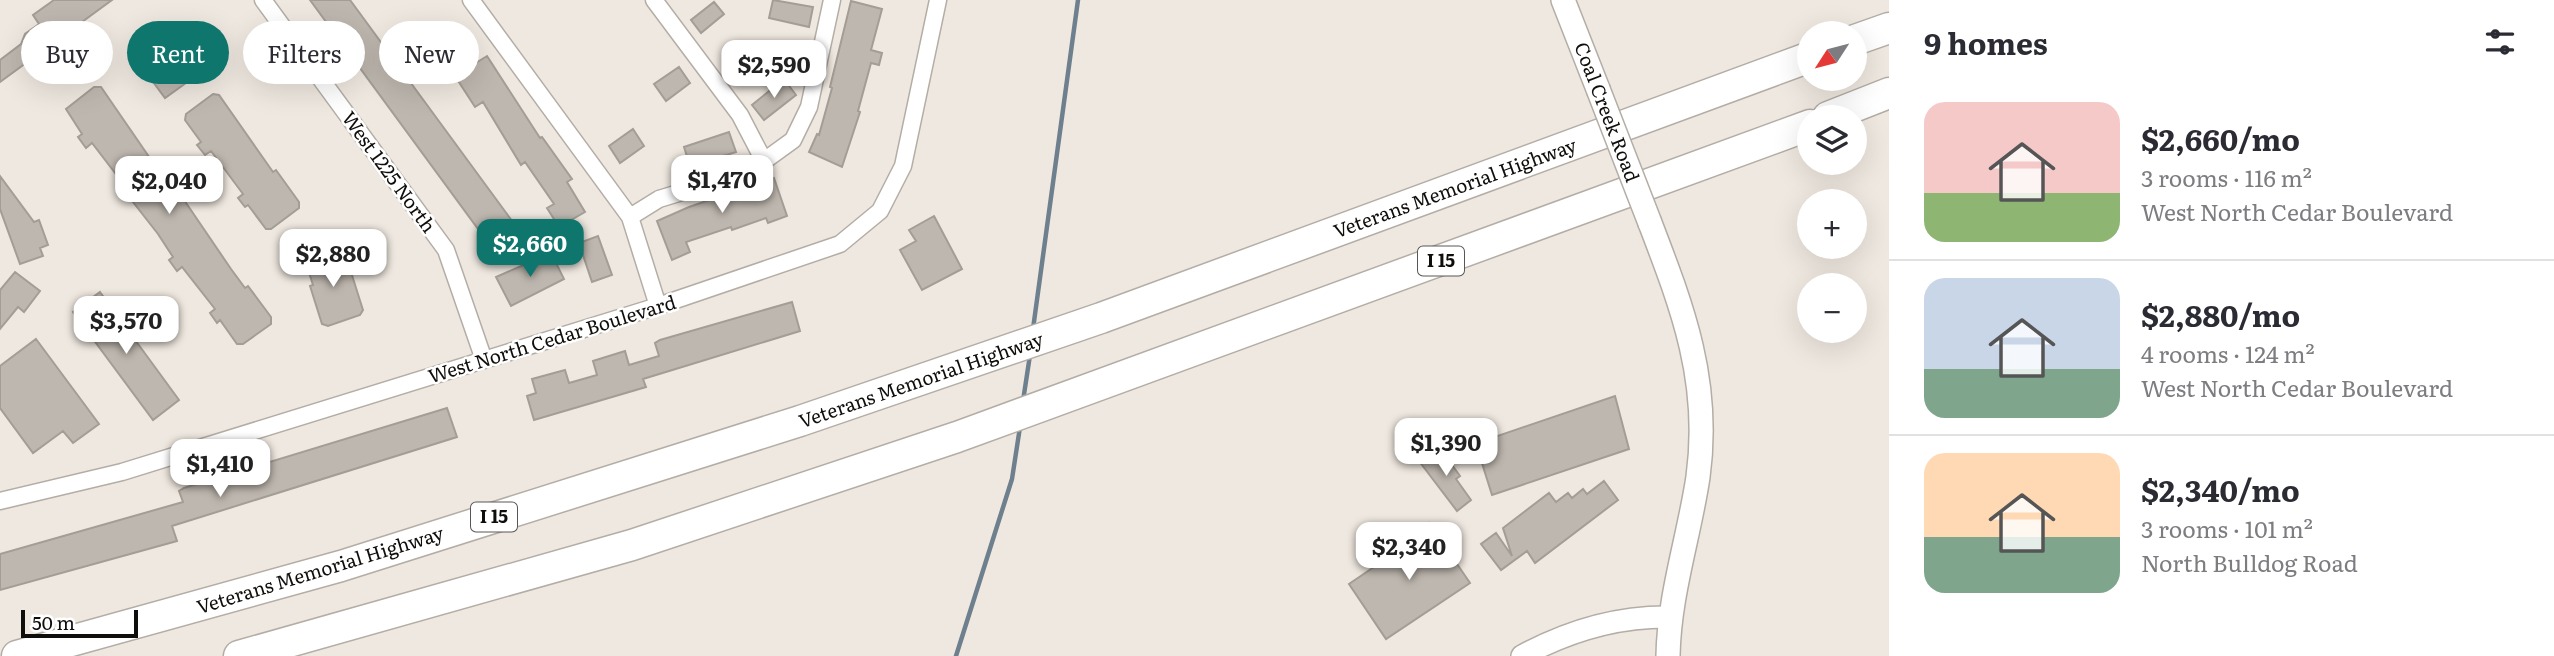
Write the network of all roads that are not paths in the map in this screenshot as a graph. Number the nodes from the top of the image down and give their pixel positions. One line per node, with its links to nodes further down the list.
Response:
1 (263, 0): 16 (street, West 1225 North)
2 (471, 0): 14 (street)
3 (654, 0): 13 (street)
4 (832, 0): 13 (street)
5 (938, 0): 15 (street, West North Cedar Boulevard)
6 (1563, 0): 18 (main road, Coal Creek Road, bridge)
7 (1889, 28): 8 (highway)
8 (1867, 36)
9 (1797, 62): 19 (highway, Veterans Memorial Highway / I 15)
10 (1889, 93): 11 (highway)
11 (1858, 105)
12 (1797, 130): 20 (highway, I 15)
13 (764, 161): 14 (street)
14 (630, 217): 15 (street)
15 (658, 306): 16 (street, West North Cedar Boulevard)
16 (484, 360): 17 (street, West North Cedar Boulevard)
17 (0, 501)
18 (1671, 617): 21 (street); 22 (main road, Coal Creek Road)
19 (17, 656)
20 (239, 656)
21 (1522, 656)
22 (1668, 656)

